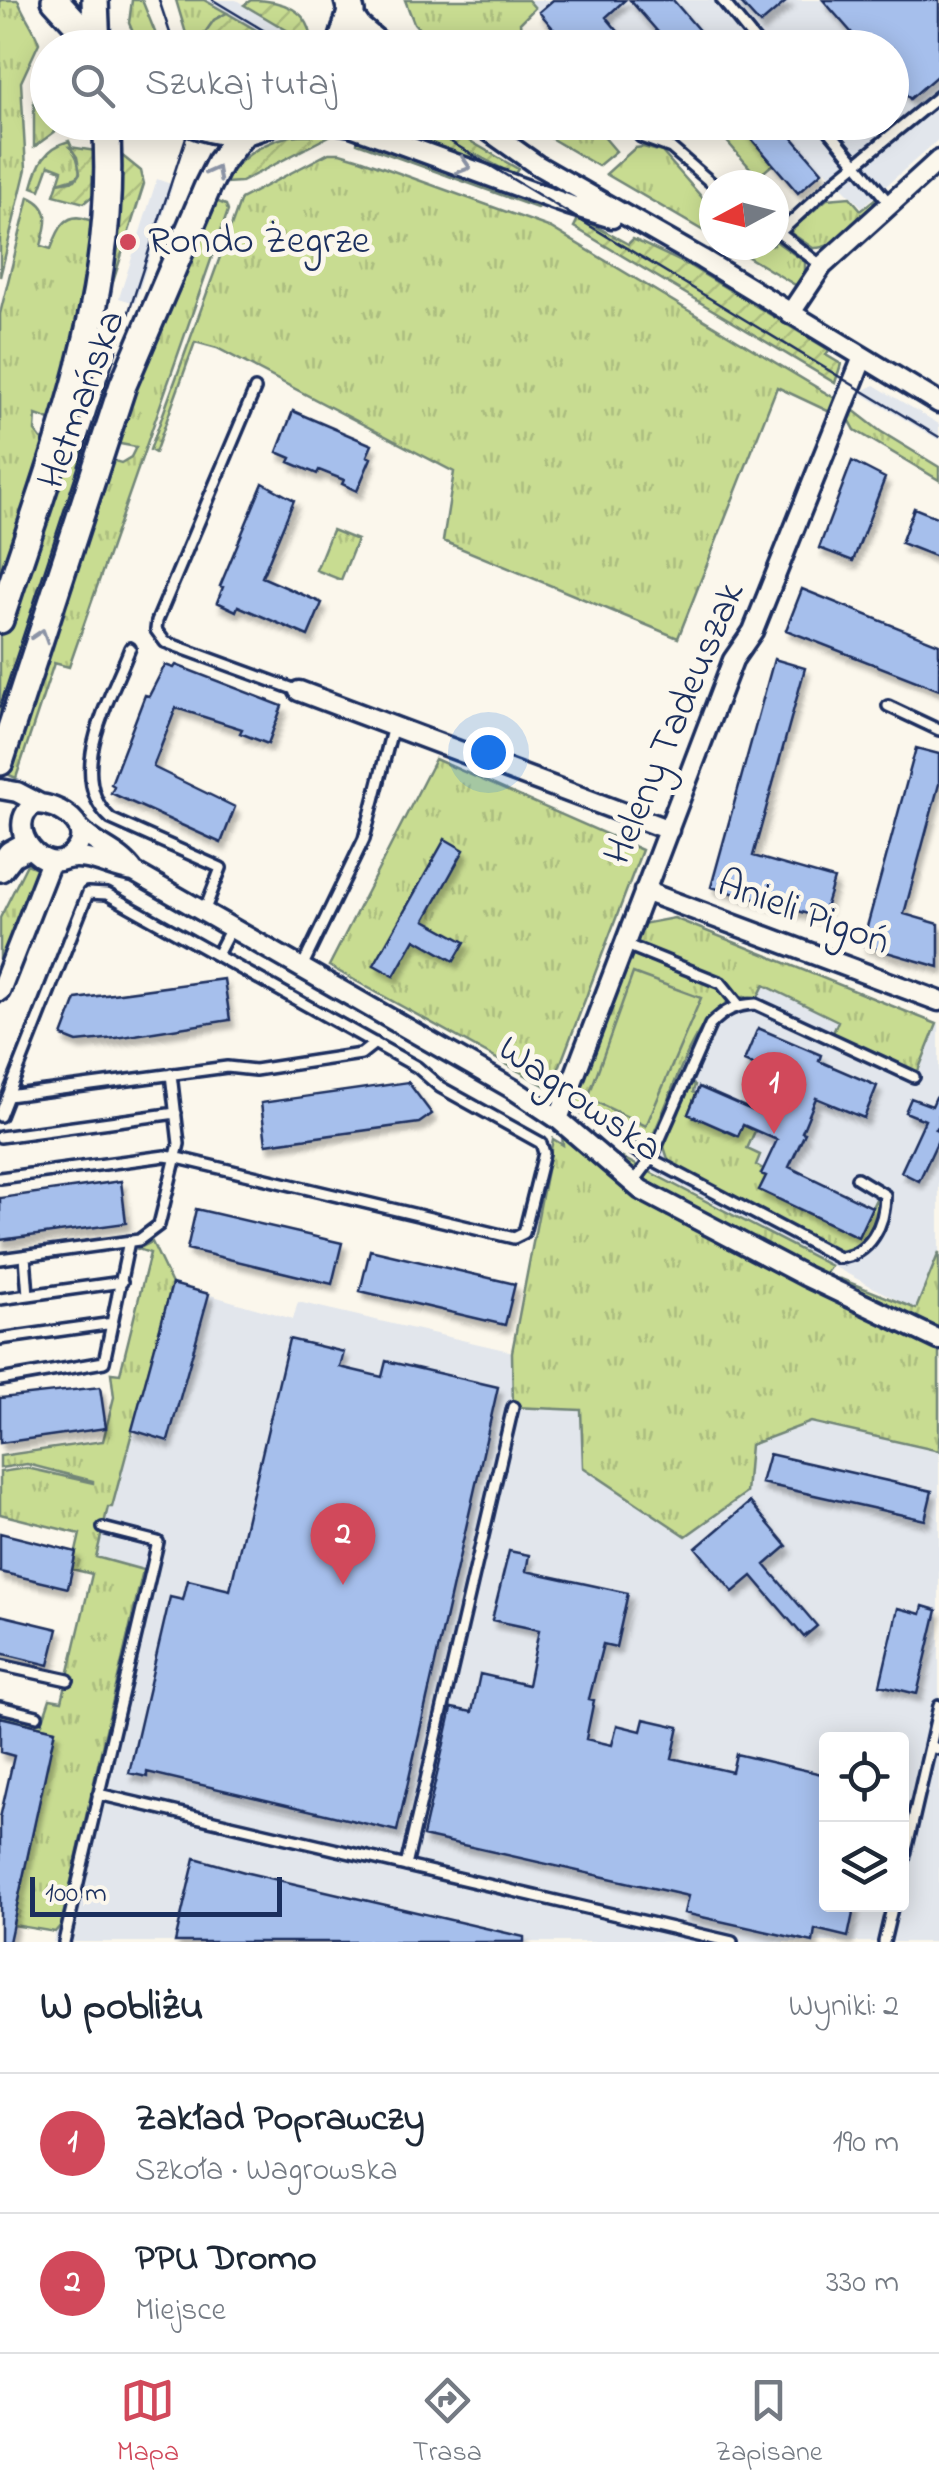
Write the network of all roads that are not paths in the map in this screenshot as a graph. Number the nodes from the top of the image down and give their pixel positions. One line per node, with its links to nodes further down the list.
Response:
1 (55, 0): 5 (street)
2 (95, 0): 6 (street)
3 (722, 0): 8 (lane)
4 (350, 6): 7 (street)
5 (82, 30)
6 (96, 30)
7 (366, 30)
8 (746, 30)
9 (939, 96): 10 (lane)
10 (909, 122)
11 (106, 140): 30 (street, Hetmańska)
12 (237, 140): 36 (street, Hetmańska, one-way to 12)
13 (390, 140): 23 (street, one-way to 23)
14 (502, 140): 23 (street)
15 (648, 140): 20 (lane)
16 (837, 140): 19 (lane)
17 (888, 140): 19 (lane)
18 (939, 160): 21 (street)
19 (858, 166): 21 (lane); 22 (lane)
20 (699, 172)
21 (890, 204): 25 (street)
22 (789, 221)
23 (642, 226): 26 (street)
24 (789, 242): 25 (lane)
25 (822, 266): 26 (street)
26 (790, 314): 27 (street)
27 (863, 357): 29 (street); 41 (street, Heleny Tadeuszak)
28 (254, 388): 32 (lane)
29 (939, 403)
30 (0, 620)
31 (130, 648): 47 (lane)
32 (299, 691): 34 (street)
33 (888, 706): 35 (lane)
34 (393, 726): 41 (street); 51 (lane)
35 (939, 730)
36 (0, 762)
37 (0, 789): 39 (street)
38 (0, 797): 42 (street)
39 (40, 804): 40 (street); 42 (street)
40 (79, 828): 43 (street); 45 (street, Wagrowska)
41 (668, 830): 46 (street, Heleny Tadeuszak)
42 (18, 836): 43 (street); 44 (street)
43 (57, 861): 45 (street, Wagrowska); 52 (street)
44 (0, 868)
45 (134, 872): 47 (street, Wagrowska)
46 (644, 891): 49 (street, Heleny Tadeuszak); 53 (street, Anieli Pigoń)
47 (204, 912): 48 (street, Wagrowska)
48 (231, 928): 50 (lane); 51 (street, Wagrowska)
49 (624, 944): 54 (lane); 61 (street, Heleny Tadeuszak)
50 (217, 955): 55 (lane); 58 (lane)
51 (301, 969): 61 (street, Wagrowska)
52 (0, 990)
53 (939, 1001)
54 (738, 1004): 57 (lane); 65 (lane)
55 (375, 1044): 56 (lane); 64 (lane)
56 (171, 1074): 58 (lane); 59 (lane)
57 (914, 1077)
58 (8, 1096): 60 (lane)
59 (176, 1114): 62 (lane); 64 (lane)
60 (0, 1116)
61 (558, 1119): 68 (street, Wagrowska)
62 (0, 1138)
63 (636, 1150): 65 (lane)
64 (178, 1158): 66 (lane); 69 (lane)
65 (651, 1158): 67 (lane); 68 (lane)
66 (0, 1178)
67 (857, 1178)
68 (633, 1183): 77 (street, Wagrowska)
69 (129, 1241): 70 (lane); 72 (lane)
70 (24, 1256): 71 (lane); 73 (lane)
71 (0, 1260)
72 (122, 1282): 73 (lane); 75 (lane)
73 (28, 1295): 74 (lane)
74 (0, 1298)
75 (112, 1323): 76 (lane); 78 (lane)
76 (0, 1339)
77 (939, 1340)
78 (0, 1380)
79 (513, 1406): 89 (lane)
80 (102, 1528): 87 (lane)
81 (0, 1666): 82 (lane)
82 (68, 1680)
83 (939, 1706): 86 (lane)
84 (0, 1707): 85 (lane)
85 (37, 1716)
86 (934, 1748): 88 (lane)
87 (98, 1794): 89 (lane); 91 (lane)
88 (909, 1842)
89 (406, 1866): 92 (lane)
90 (891, 1912): 93 (lane)
91 (64, 1942)
92 (732, 1942)
93 (884, 1942)

